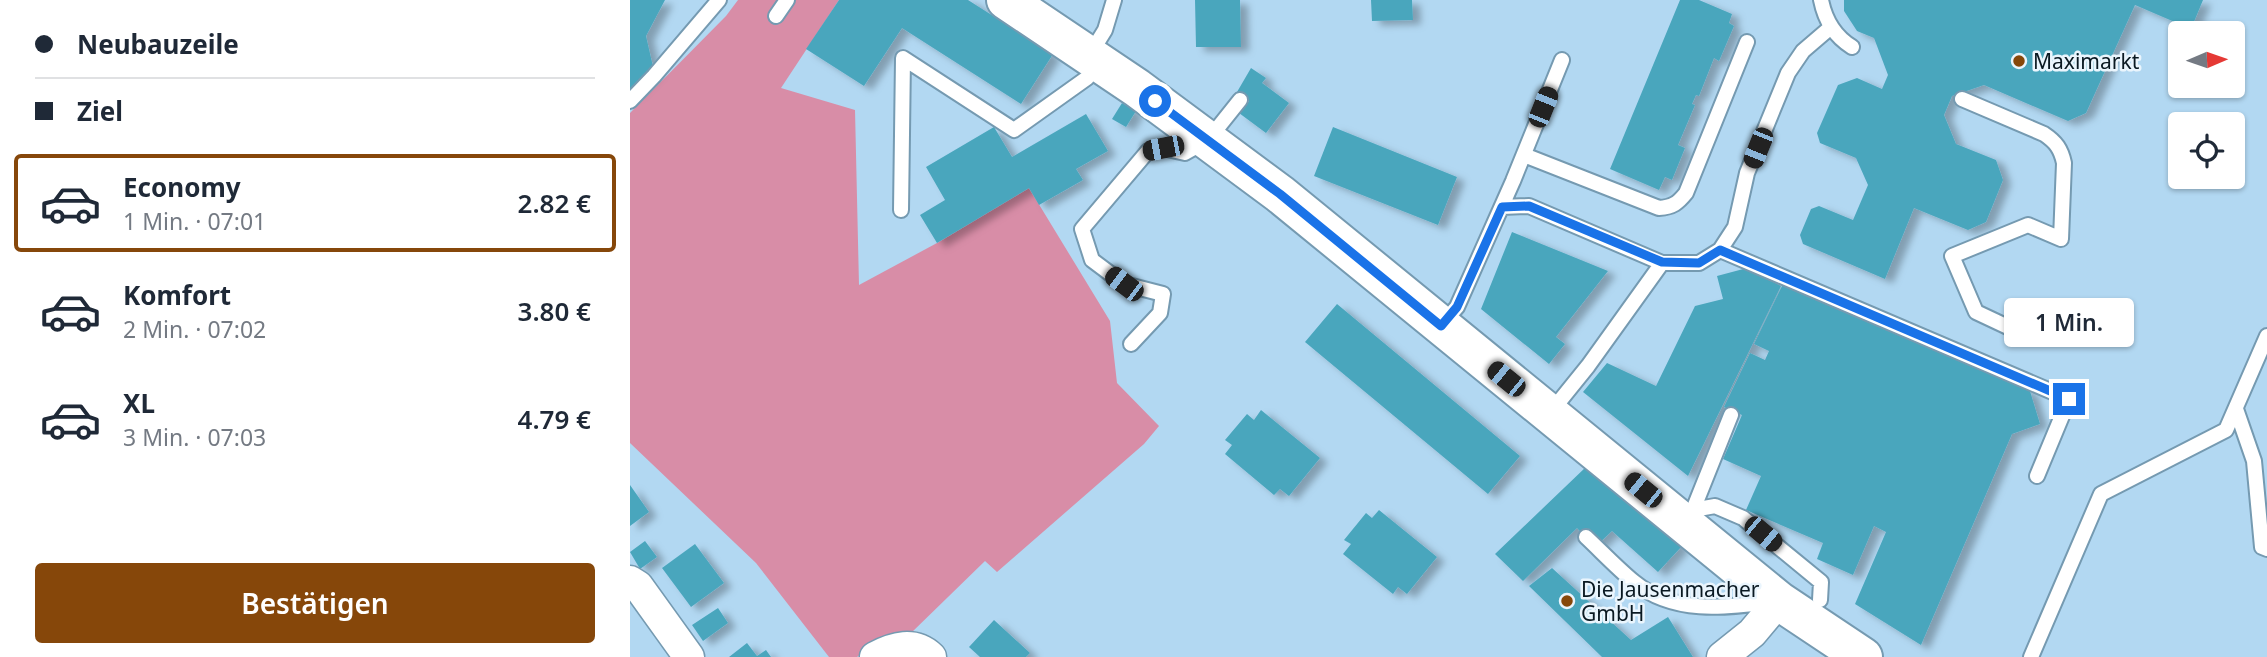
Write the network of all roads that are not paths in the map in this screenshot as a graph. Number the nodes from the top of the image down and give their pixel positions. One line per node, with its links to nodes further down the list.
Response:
1 (719, 0): 14 (lane)
2 (787, 0): 6 (lane)
3 (1006, 0): 10 (street)
4 (1114, 0): 10 (lane)
5 (1821, 0): 7 (lane)
6 (776, 16)
7 (1831, 27): 9 (lane); 19 (lane)
8 (1747, 42): 16 (lane)
9 (1852, 47)
10 (1093, 58): 15 (street); 18 (lane)
11 (1562, 60): 16 (lane)
12 (1962, 99): 21 (lane)
13 (1240, 100): 15 (lane)
14 (630, 101)
15 (1208, 140): 22 (street); 24 (lane)
16 (1524, 155): 17 (lane)
17 (1502, 207): 20 (lane); 22 (lane)
18 (901, 210)
19 (1720, 250): 20 (lane); 28 (lane)
20 (1662, 262): 26 (lane)
21 (2026, 322)
22 (1441, 326): 26 (street)
23 (2267, 336): 25 (lane)
24 (1131, 344)
25 (2235, 409): 31 (lane); 40 (lane)
26 (1549, 414): 29 (street)
27 (1731, 415): 29 (lane)
28 (2037, 476)
29 (1688, 516): 33 (lane); 34 (street)
30 (1586, 537): 34 (lane)
31 (2267, 549)
32 (630, 581): 35 (street)
33 (1820, 600)
34 (1779, 601): 38 (street); 39 (street)
35 (689, 657)
36 (875, 657): 37 (street)
37 (931, 657)
38 (1722, 657)
39 (1863, 657)
40 (2031, 657)

